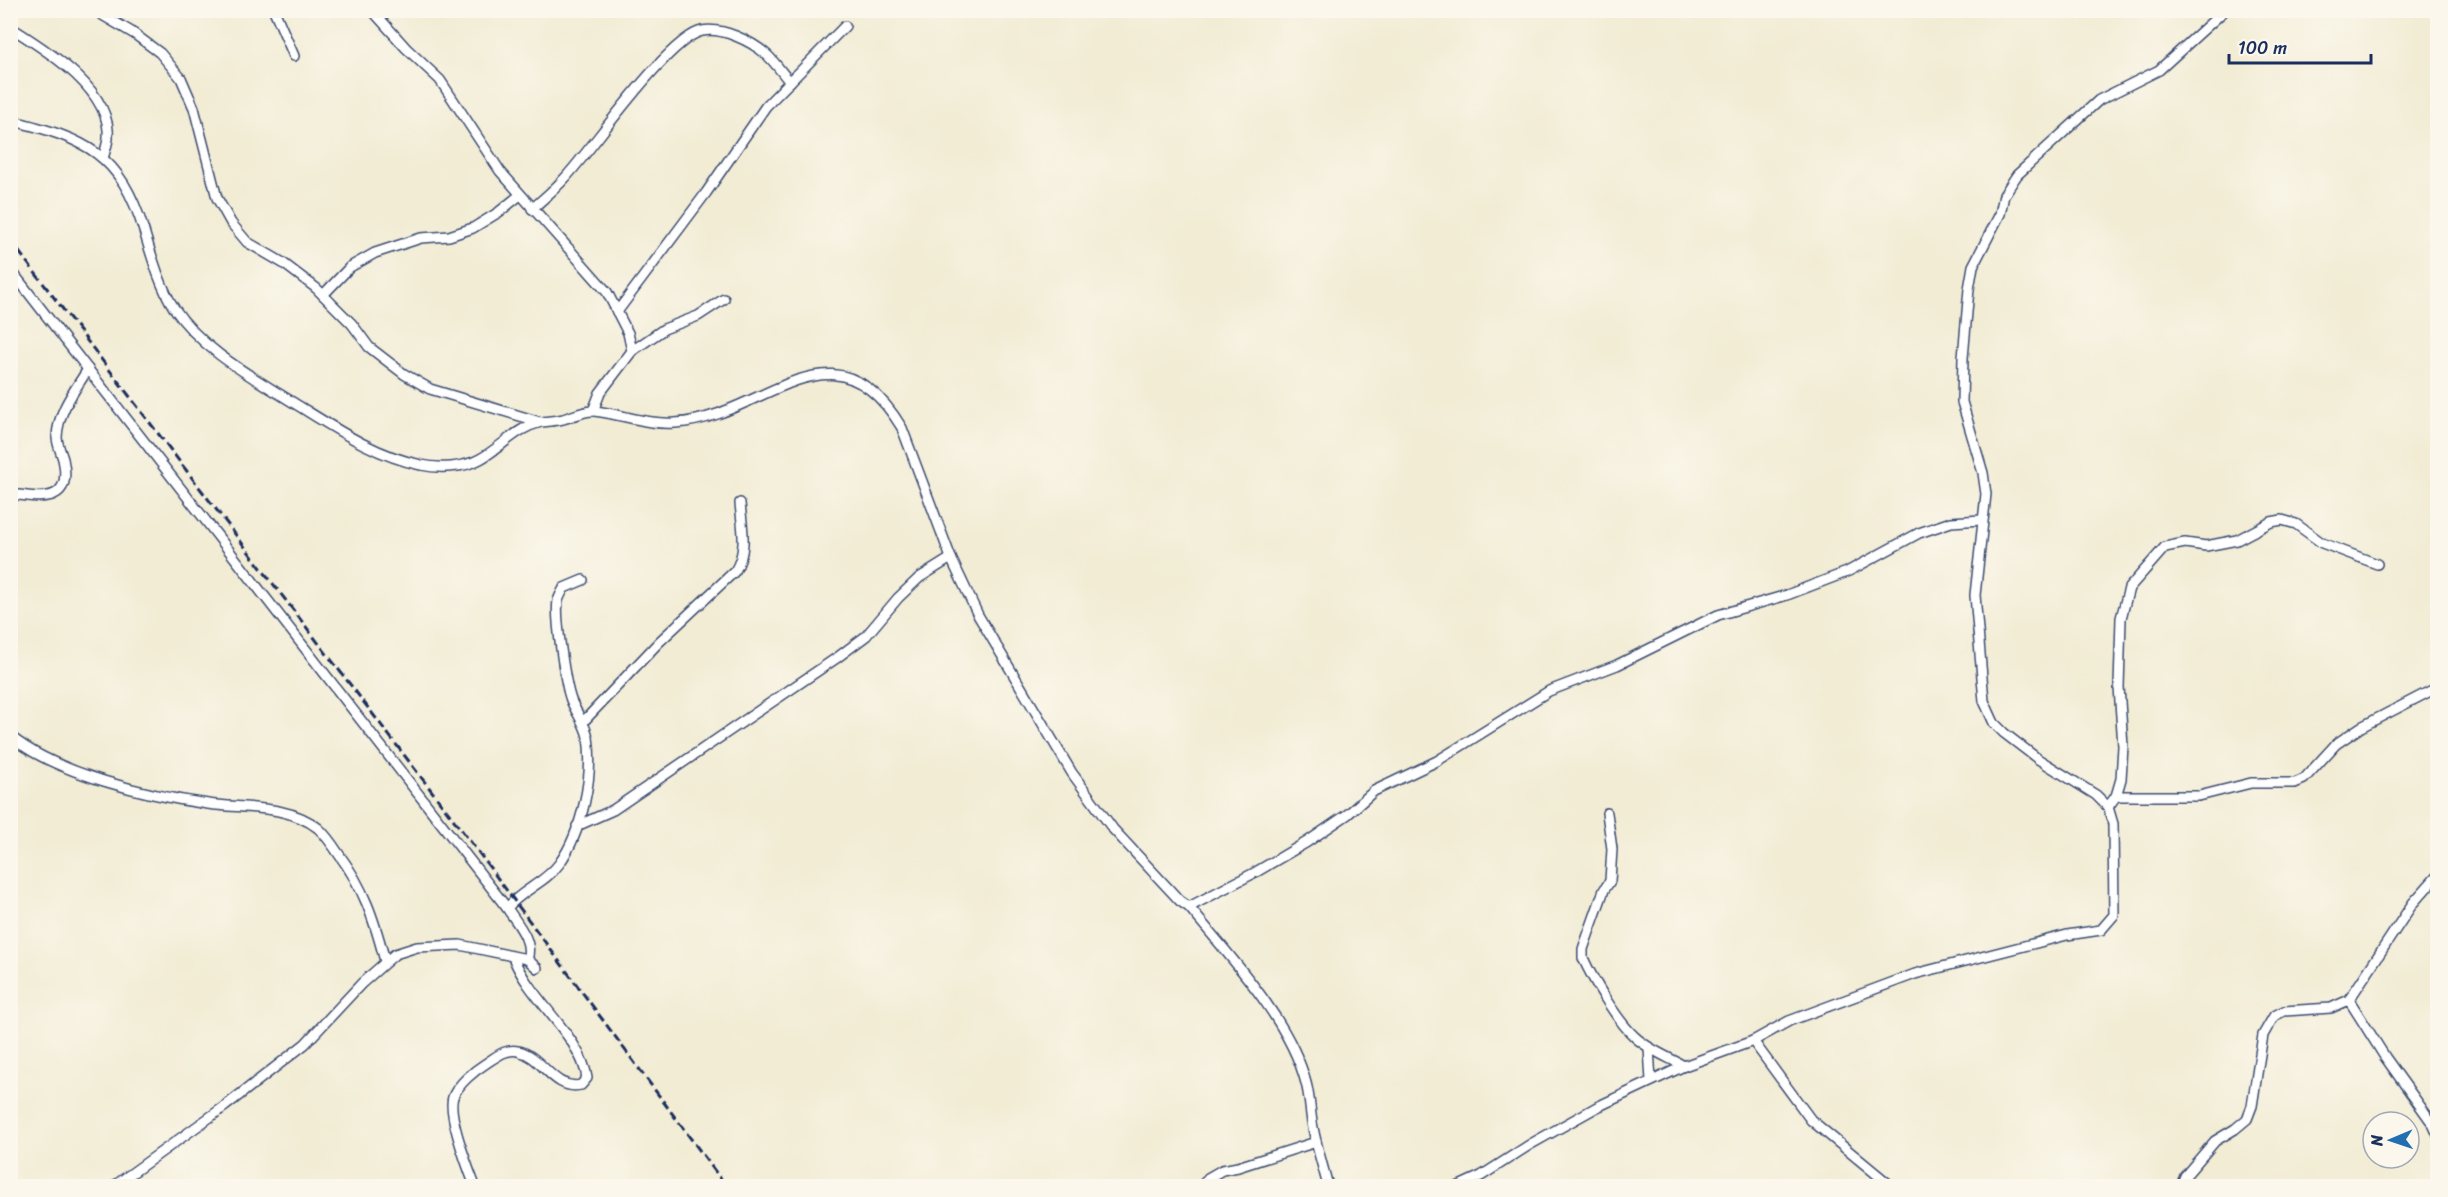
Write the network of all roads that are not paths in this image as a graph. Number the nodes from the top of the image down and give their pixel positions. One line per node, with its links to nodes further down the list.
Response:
1 (94, 10): 14 (street)
2 (274, 10): 7 (street)
3 (372, 10): 11 (street)
4 (2225, 10): 23 (street)
5 (845, 26): 8 (street)
6 (10, 27): 10 (street)
7 (294, 57)
8 (790, 82): 12 (street); 16 (street)
9 (10, 120): 10 (street)
10 (103, 158): 20 (street)
11 (520, 195): 12 (street); 14 (street)
12 (532, 209): 16 (street)
13 (10, 268): 18 (street)
14 (323, 295): 20 (street)
15 (724, 299): 17 (street)
16 (617, 312): 17 (street)
17 (632, 351): 19 (street)
18 (88, 369): 21 (street); 36 (street)
19 (593, 411): 20 (street); 24 (street)
20 (540, 422)
21 (10, 494)
22 (740, 503): 28 (street)
23 (1981, 520): 31 (street); 35 (street)
24 (951, 558): 33 (street); 35 (street)
25 (2378, 564): 30 (street)
26 (584, 580): 28 (street)
27 (2438, 687): 30 (street)
28 (583, 722): 33 (street)
29 (10, 736): 39 (street)
30 (2116, 796): 31 (street)
31 (2108, 807): 42 (street)
32 (1607, 813): 43 (street)
33 (577, 826): 36 (street)
34 (2438, 875): 41 (street)
35 (1189, 907): 47 (street)
36 (507, 908): 38 (street)
37 (513, 957): 38 (street); 39 (street); 49 (street)
38 (527, 959): 40 (street)
39 (385, 961): 48 (street)
40 (537, 969)
41 (2349, 1000): 46 (street); 54 (street)
42 (1753, 1041): 44 (street); 53 (street)
43 (1649, 1048): 44 (street); 45 (street)
44 (1684, 1066): 45 (street)
45 (1651, 1081): 52 (street)
46 (2438, 1135)
47 (1316, 1142): 50 (street); 51 (street)
48 (114, 1186)
49 (475, 1186)
50 (1202, 1186)
51 (1328, 1186)
52 (1459, 1186)
53 (1891, 1186)
54 (2181, 1186)

